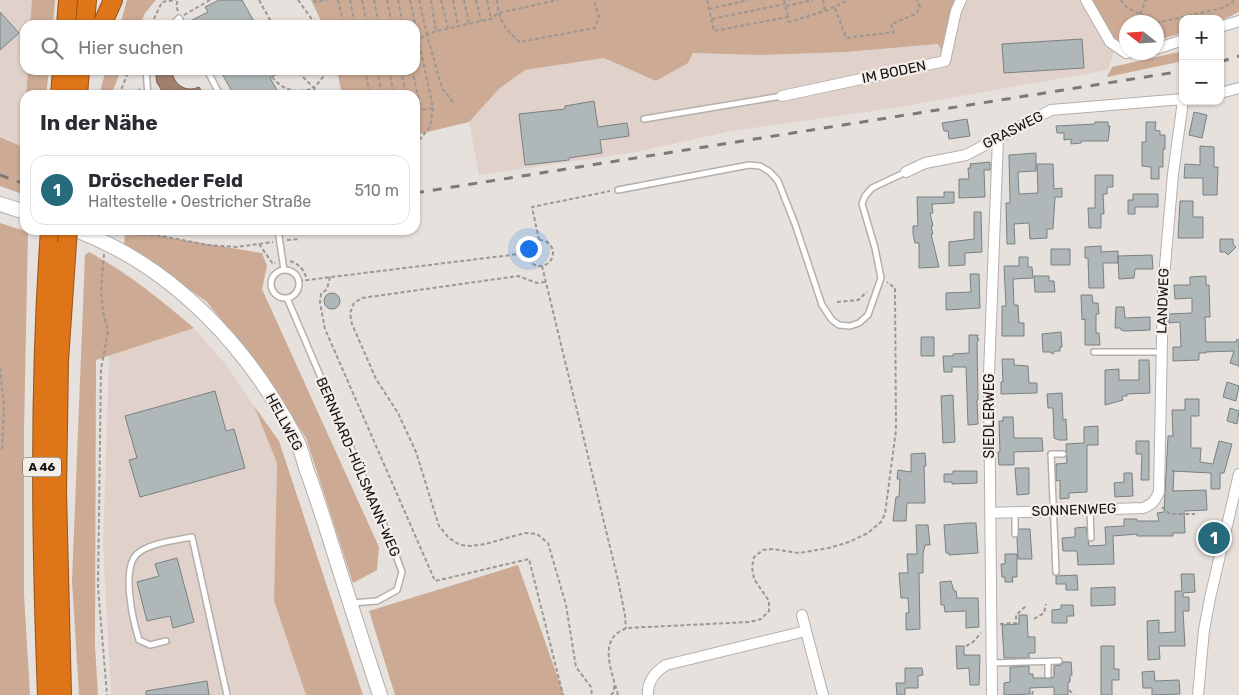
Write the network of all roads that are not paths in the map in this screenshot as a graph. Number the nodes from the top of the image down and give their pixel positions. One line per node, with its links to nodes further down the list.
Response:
1 (68, 0): 6 (highway)
2 (87, 0): 7 (highway)
3 (113, 0): 8 (highway)
4 (961, 0): 22 (street, IM BODEN)
5 (1086, 0): 13 (street)
6 (66, 20)
7 (85, 20)
8 (104, 20)
9 (1239, 21): 10 (street)
10 (1224, 26)
11 (1179, 41): 12 (street)
12 (1164, 46)
13 (1119, 48)
14 (62, 75): 18 (highway)
15 (146, 75): 19 (lane)
16 (210, 75): 20 (lane)
17 (1239, 88): 21 (street)
18 (60, 90)
19 (148, 90)
20 (217, 90)
21 (1224, 92)
22 (782, 96): 25 (lane)
23 (1179, 100): 26 (street, GRASWEG)
24 (1182, 105): 38 (street, LANDWEG)
25 (644, 119)
26 (998, 138): 27 (street, GRASWEG); 46 (street, SIEDLERWEG)
27 (906, 172): 28 (lane)
28 (618, 190)
29 (0, 204): 30 (street)
30 (20, 210)
31 (50, 235): 58 (highway, A 46)
32 (70, 235): 59 (highway, A 46)
33 (74, 235): 50 (street, HELLWEG)
34 (278, 235): 35 (lane)
35 (284, 270): 36 (lane); 36 (lane)
36 (287, 298): 50 (lane, BERNHARD-HÜLSMANN-WEG)
37 (1094, 352): 38 (lane)
38 (1162, 352): 41 (street, LANDWEG)
39 (1063, 454): 44 (lane)
40 (1239, 474): 42 (street)
41 (1155, 500): 43 (street, SONNENWEG)
42 (1235, 506): 65 (street)
43 (1090, 509): 44 (street, SONNENWEG); 48 (lane)
44 (1054, 510): 45 (street, SONNENWEG); 49 (lane)
45 (1015, 512): 46 (street, SONNENWEG); 47 (lane)
46 (990, 513): 56 (street, SIEDLERWEG)
47 (1015, 534)
48 (1091, 538)
49 (1056, 572)
50 (350, 603): 61 (street, HELLWEG)
51 (802, 615): 52 (street)
52 (806, 631): 62 (street); 63 (street)
53 (166, 641): 60 (lane)
54 (1048, 662): 55 (lane); 56 (lane); 57 (lane)
55 (1059, 662)
56 (991, 664): 64 (street, SIEDLERWEG)
57 (1048, 675)
58 (47, 695)
59 (62, 695)
60 (227, 695)
61 (380, 695)
62 (648, 695)
63 (823, 695)
64 (992, 695)
65 (1198, 695)

